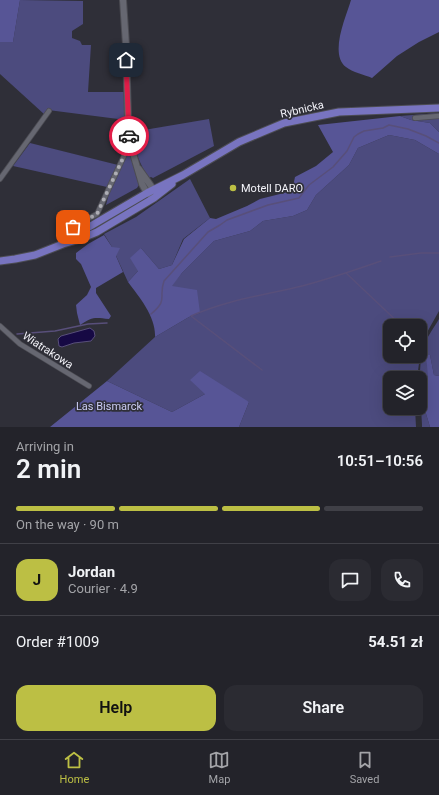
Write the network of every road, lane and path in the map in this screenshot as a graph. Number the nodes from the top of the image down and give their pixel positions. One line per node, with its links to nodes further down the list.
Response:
1 (123, 0): 6 (street)
2 (439, 108): 7 (main road, Rybnicka)
3 (49, 111): 8 (street)
4 (439, 116): 5 (street)
5 (415, 118)
6 (130, 143): 9 (street); 11 (street)
7 (183, 175): 9 (main road, Rybnicka); 10 (main road, Rybnicka)
8 (0, 179)
9 (150, 191): 10 (street); 11 (main road, Rybnicka)
10 (154, 198): 11 (main road, Rybnicka)
11 (78, 237): 12 (main road, Rybnicka)
12 (0, 261)
13 (0, 326): 14 (street, Wiatrakowa)
14 (89, 386)

